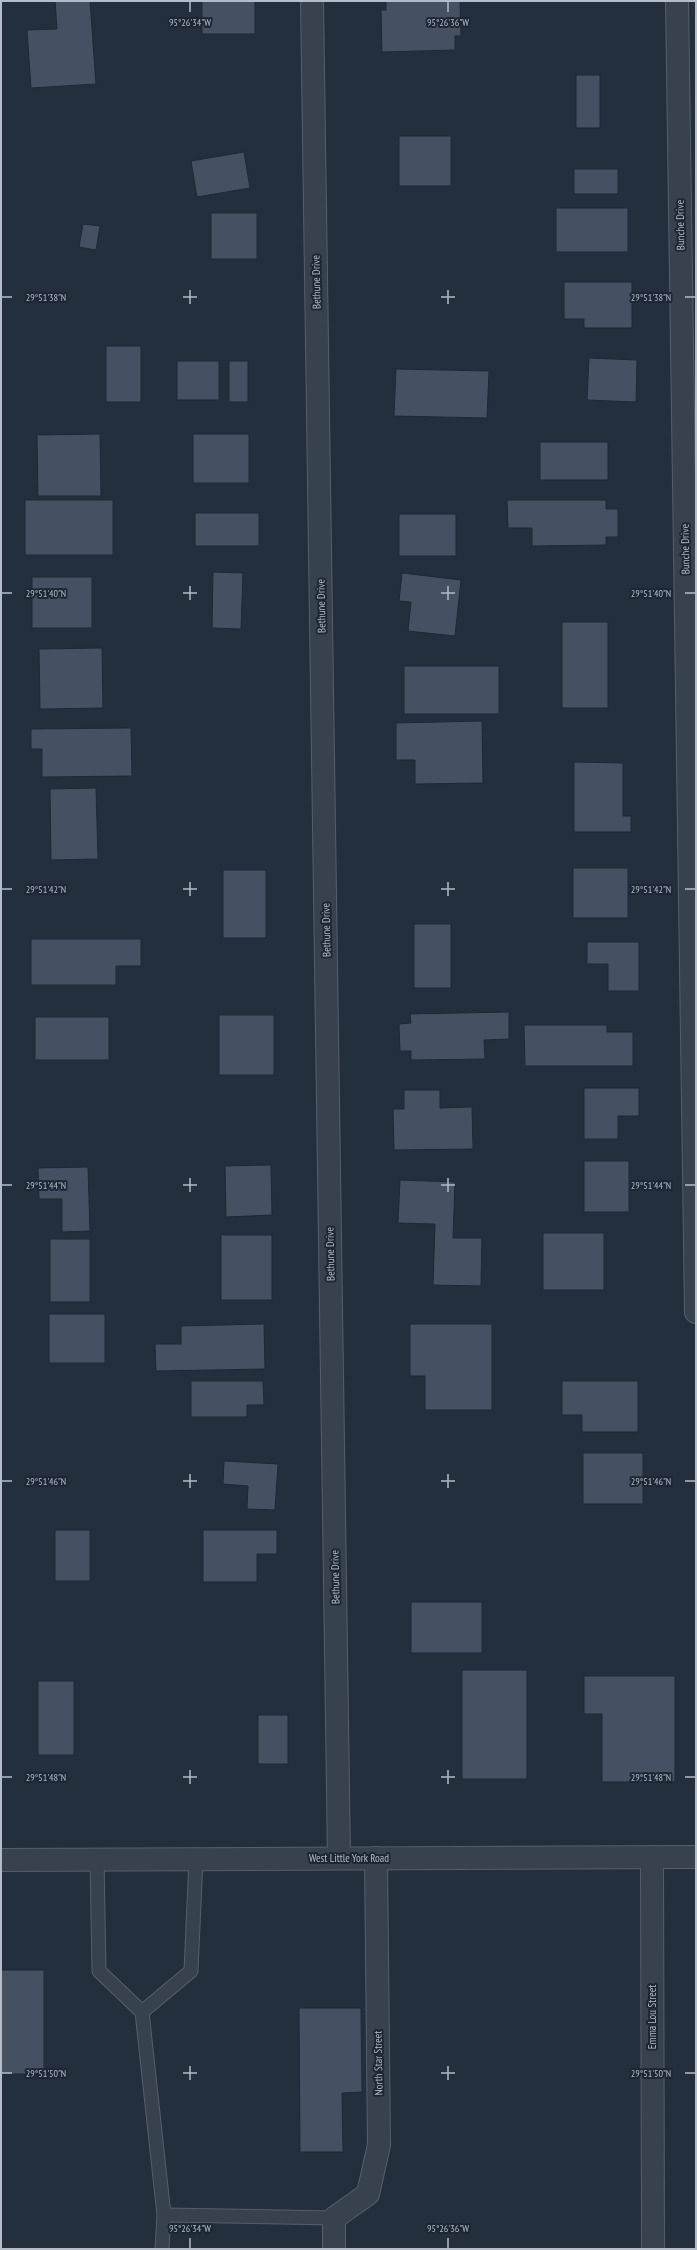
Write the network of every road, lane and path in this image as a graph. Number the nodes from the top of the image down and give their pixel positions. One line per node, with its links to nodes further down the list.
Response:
1 (312, 1): 6 (street, Bethune Drive)
2 (677, 1): 3 (street, Bunche Drive)
3 (696, 1312)
4 (652, 1856): 5 (street, West Little York Road); 7 (street, West Little York Road); 16 (street, Emma Lou Street)
5 (696, 1856)
6 (339, 1858): 7 (street, West Little York Road); 9 (street, West Little York Road)
7 (376, 1858): 13 (street, North Star Street)
8 (97, 1859): 9 (street, West Little York Road); 10 (street, West Little York Road); 11 (lane)
9 (196, 1859): 11 (lane)
10 (1, 1860)
11 (142, 2012): 12 (lane)
12 (164, 2215): 13 (lane); 14 (lane)
13 (334, 2218): 15 (street)
14 (162, 2249)
15 (334, 2249)
16 (653, 2249)

